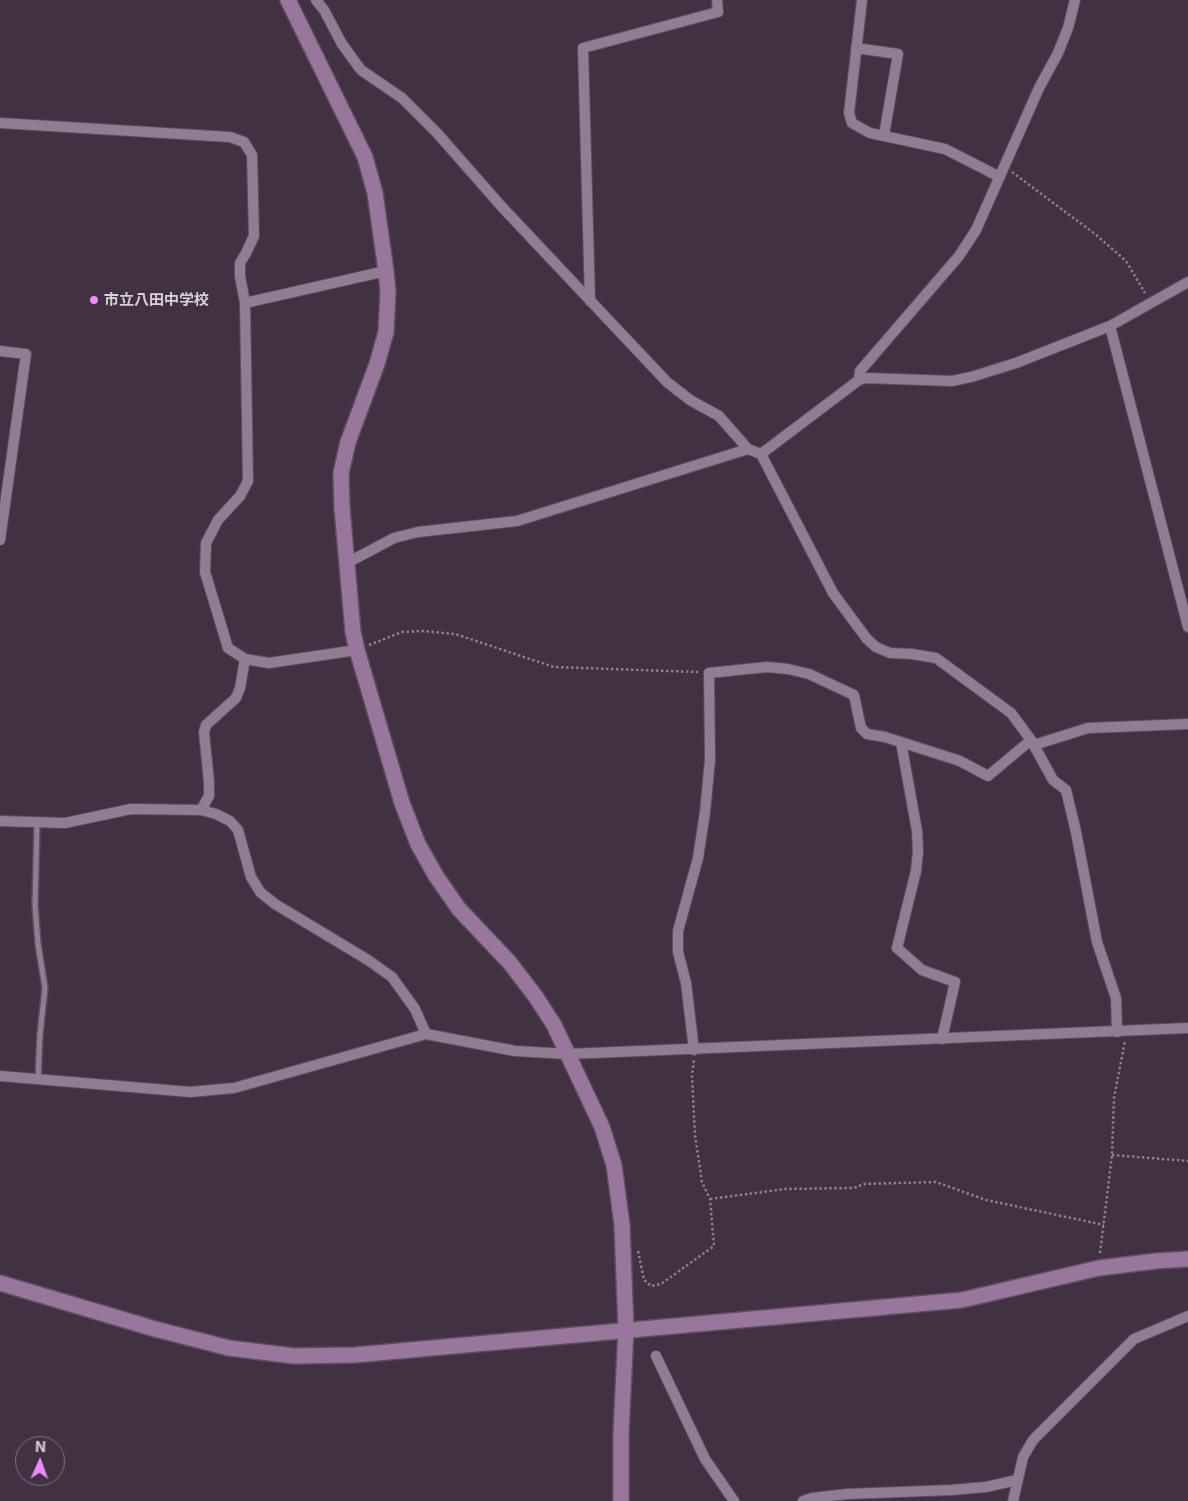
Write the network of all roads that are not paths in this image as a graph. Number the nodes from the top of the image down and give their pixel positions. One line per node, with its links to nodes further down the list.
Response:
1 (288, 0): 10 (street)
2 (316, 0): 12 (street)
3 (717, 0): 12 (street)
4 (862, 0): 6 (street)
5 (1075, 0): 9 (street)
6 (856, 48): 8 (street); 8 (street)
7 (0, 123): 13 (street)
8 (884, 135): 9 (street)
9 (1000, 177): 16 (street)
10 (386, 271): 13 (street); 20 (street)
11 (1188, 282): 14 (street)
12 (590, 301): 17 (street)
13 (245, 303): 23 (street)
14 (1110, 326): 16 (street); 21 (street)
15 (0, 352): 19 (street)
16 (859, 380): 18 (street)
17 (748, 449): 18 (street); 20 (street)
18 (761, 454): 26 (street)
19 (0, 540)
20 (347, 563): 22 (street)
21 (1188, 627)
22 (357, 650): 23 (street); 35 (street)
23 (246, 659): 27 (street)
24 (1188, 724): 26 (street)
25 (901, 742): 26 (street); 33 (street); 34 (street)
26 (1032, 742): 31 (street)
27 (201, 810): 29 (street); 32 (street)
28 (0, 820): 29 (street)
29 (37, 823): 37 (lane)
30 (1188, 1028): 31 (street)
31 (1122, 1032): 33 (street)
32 (426, 1034): 35 (street); 37 (street)
33 (942, 1039): 34 (street)
34 (694, 1050): 35 (street)
35 (568, 1054): 41 (street)
36 (0, 1076): 37 (street)
37 (38, 1080)
38 (1188, 1259): 41 (street)
39 (0, 1283): 41 (street)
40 (1188, 1316): 43 (street)
41 (626, 1329): 44 (street)
42 (656, 1356): 45 (street)
43 (1018, 1480): 46 (street); 47 (street)
44 (621, 1501)
45 (734, 1501)
46 (803, 1501)
47 (1013, 1501)

